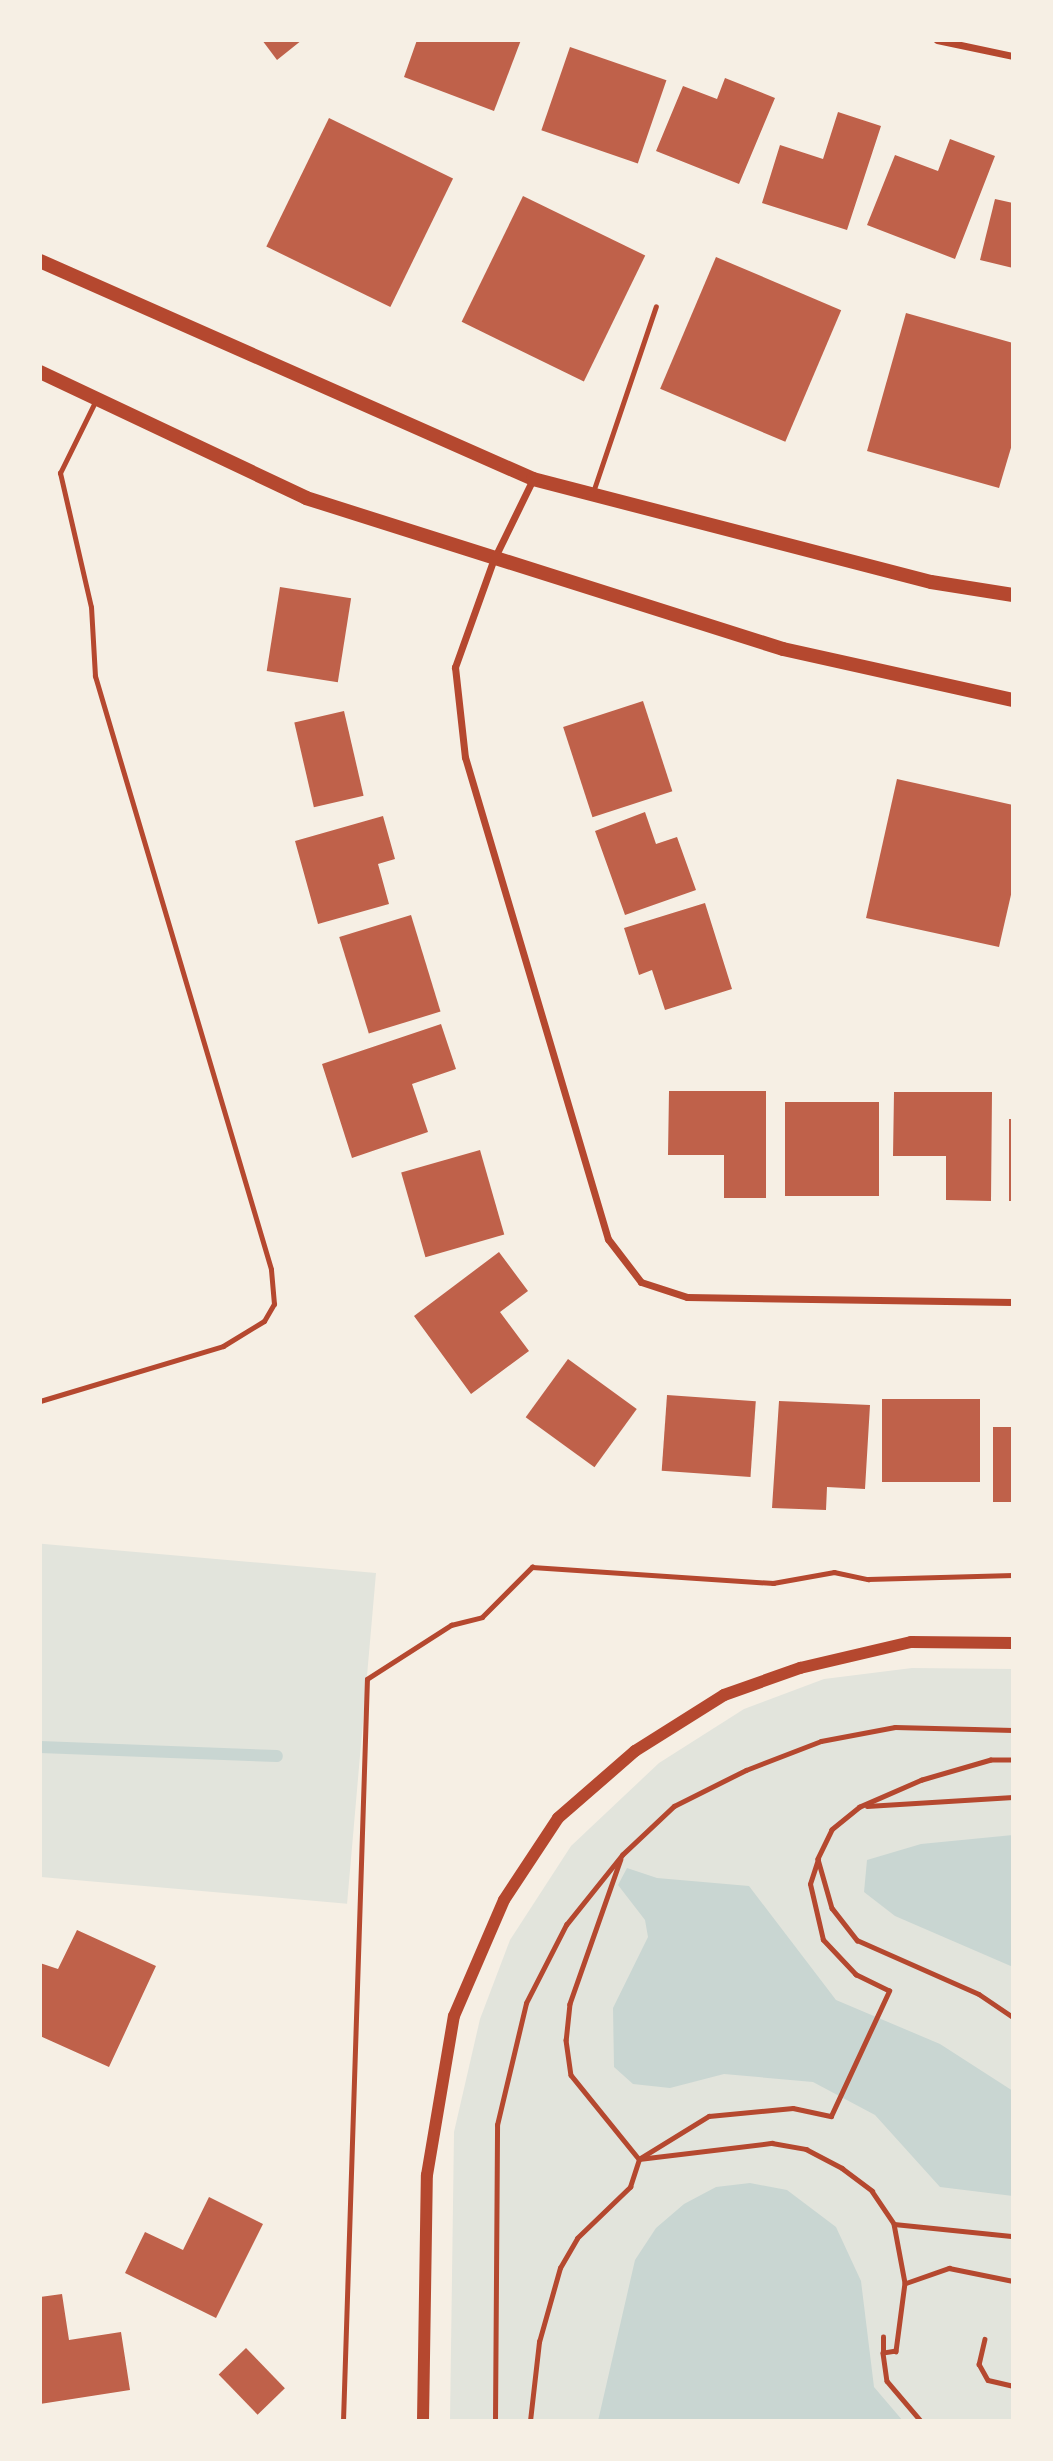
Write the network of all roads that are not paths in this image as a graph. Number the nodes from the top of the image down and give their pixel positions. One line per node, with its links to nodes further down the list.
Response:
1 (937, 40): 2 (street)
2 (1013, 56)
3 (40, 261): 7 (main road)
4 (656, 306): 8 (lane)
5 (40, 372): 6 (main road)
6 (95, 402): 9 (main road); 13 (lane)
7 (533, 479): 8 (main road); 9 (street)
8 (592, 494): 10 (main road)
9 (493, 561): 11 (main road); 12 (street)
10 (1013, 596)
11 (1013, 700)
12 (1013, 1302)
13 (40, 1401)
14 (1013, 1643): 15 (street)
15 (423, 2421)

